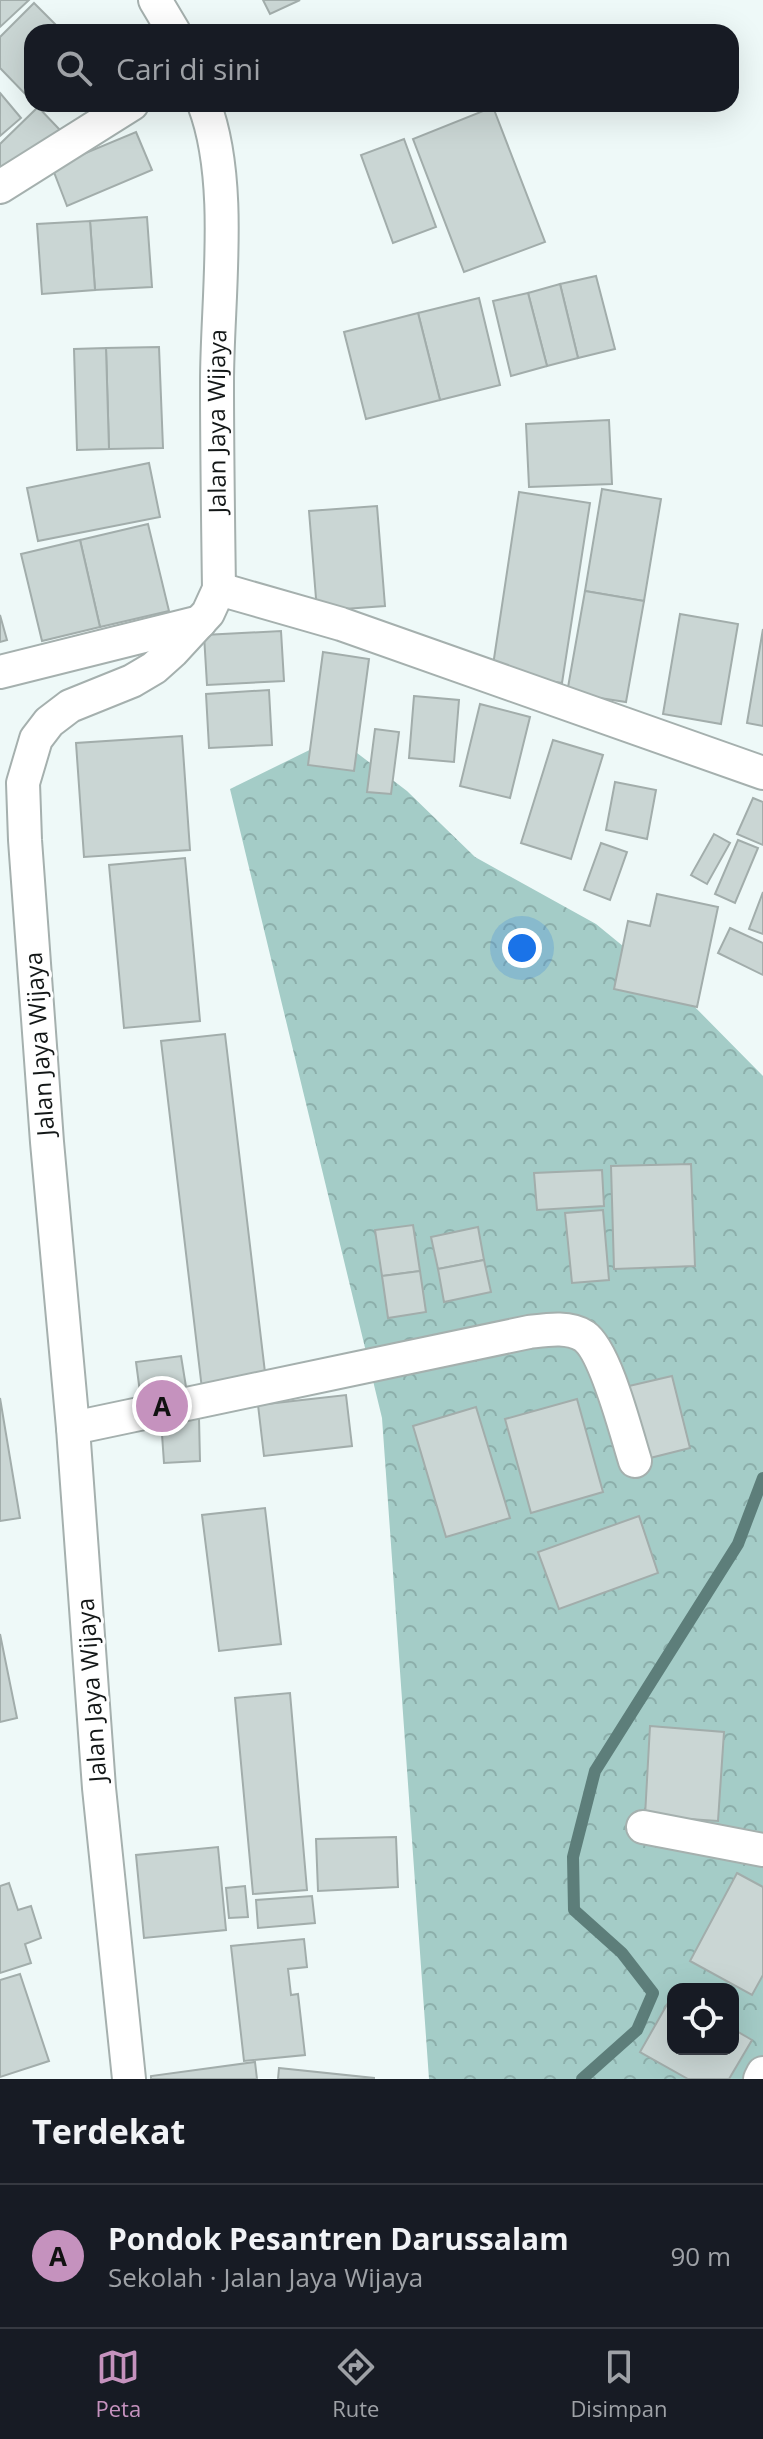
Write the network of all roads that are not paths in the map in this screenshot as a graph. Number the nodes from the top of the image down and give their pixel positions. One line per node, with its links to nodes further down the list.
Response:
1 (155, 0): 2 (street)
2 (169, 24)
3 (119, 112): 5 (street)
4 (207, 112): 6 (street, Jalan Jaya Wijaya)
5 (0, 187)
6 (219, 589): 7 (street, Jalan Jaya Wijaya); 9 (street)
7 (200, 622): 8 (street); 10 (street, Jalan Jaya Wijaya)
8 (0, 672)
9 (763, 773)
10 (73, 1428): 11 (street); 15 (street, Jalan Jaya Wijaya)
11 (635, 1461)
12 (643, 1827): 13 (street)
13 (763, 1850)
14 (763, 2073): 16 (street)
15 (129, 2079)
16 (760, 2079)

